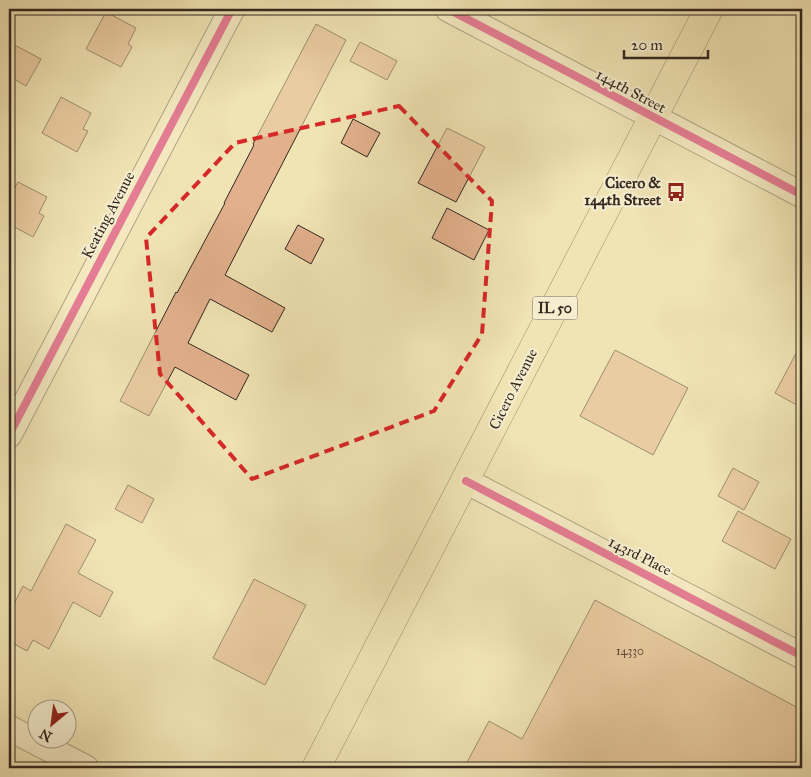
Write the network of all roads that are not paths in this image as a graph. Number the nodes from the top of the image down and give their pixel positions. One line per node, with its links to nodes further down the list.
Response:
1 (232, 9): 6 (street, Keating Avenue)
2 (448, 9): 4 (street, 144th Street)
3 (709, 9): 4 (main road, Cicero Avenue / IL 50)
4 (653, 118): 5 (street, 144th Street); 7 (main road, Cicero Avenue / IL 50)
5 (802, 195)
6 (9, 435)
7 (466, 481): 8 (street, 143rd Place); 11 (main road, Cicero Avenue / IL 50)
8 (802, 656)
9 (9, 728): 10 (street)
10 (86, 768)
11 (316, 768)

